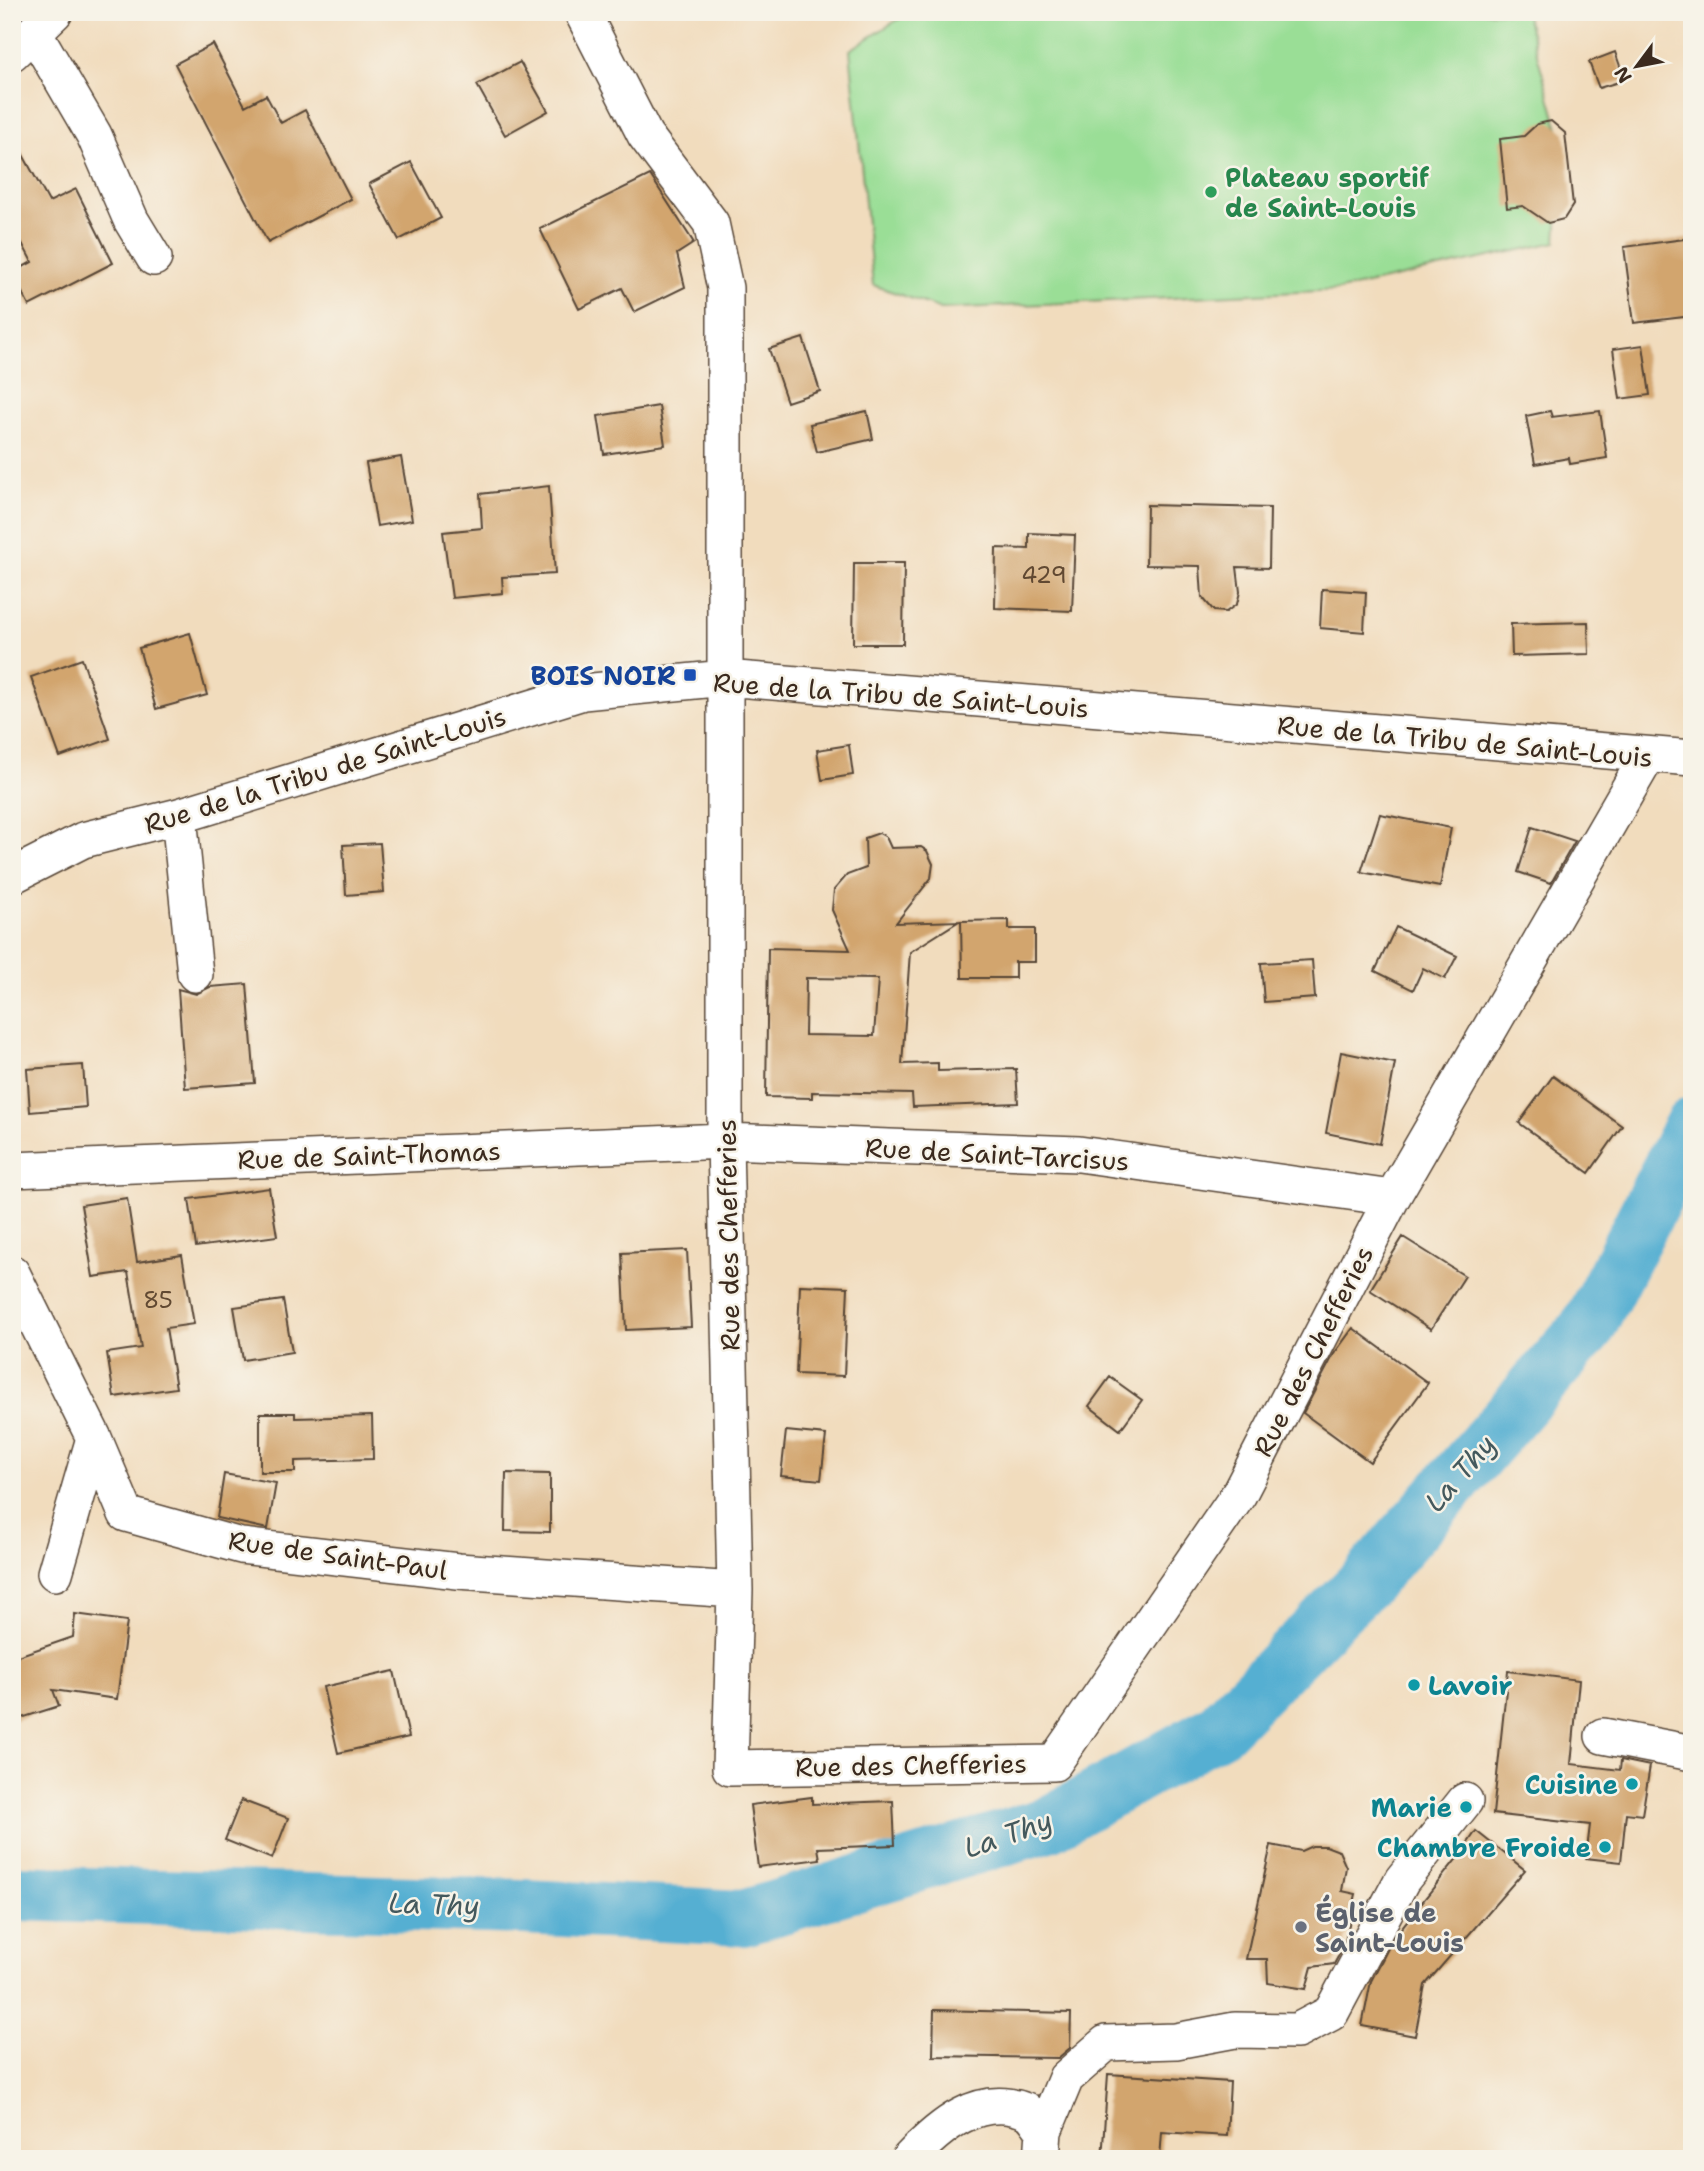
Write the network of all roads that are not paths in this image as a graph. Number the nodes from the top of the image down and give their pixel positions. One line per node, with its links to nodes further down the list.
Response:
1 (582, 12): 4 (street, Rue des Chefferies)
2 (34, 32): 3 (street)
3 (154, 258)
4 (725, 678): 5 (street, Rue de la Tribu de Saint-Louis); 7 (street, Rue de la Tribu de Saint-Louis); 10 (street, Rue des Chefferies)
5 (1647, 757): 6 (street, Rue de la Tribu de Saint-Louis); 12 (street, Rue des Chefferies)
6 (1692, 758)
7 (179, 816): 8 (street, Rue de la Tribu de Saint-Louis); 9 (street)
8 (12, 876)
9 (195, 974)
10 (725, 1141): 11 (street, Rue de Saint-Thomas); 12 (street, Rue de Saint-Tarcisus); 16 (street, Rue des Chefferies)
11 (12, 1170)
12 (1392, 1198): 16 (street, Rue des Chefferies)
13 (12, 1273): 14 (street, Rue de Saint-Paul)
14 (94, 1438): 15 (street); 16 (street, Rue de Saint-Paul)
15 (55, 1573)
16 (735, 1590)
17 (1603, 1737): 18 (street)
18 (1686, 1752)
19 (1465, 1801): 20 (street)
20 (1043, 2145): 21 (street)
21 (909, 2159)

